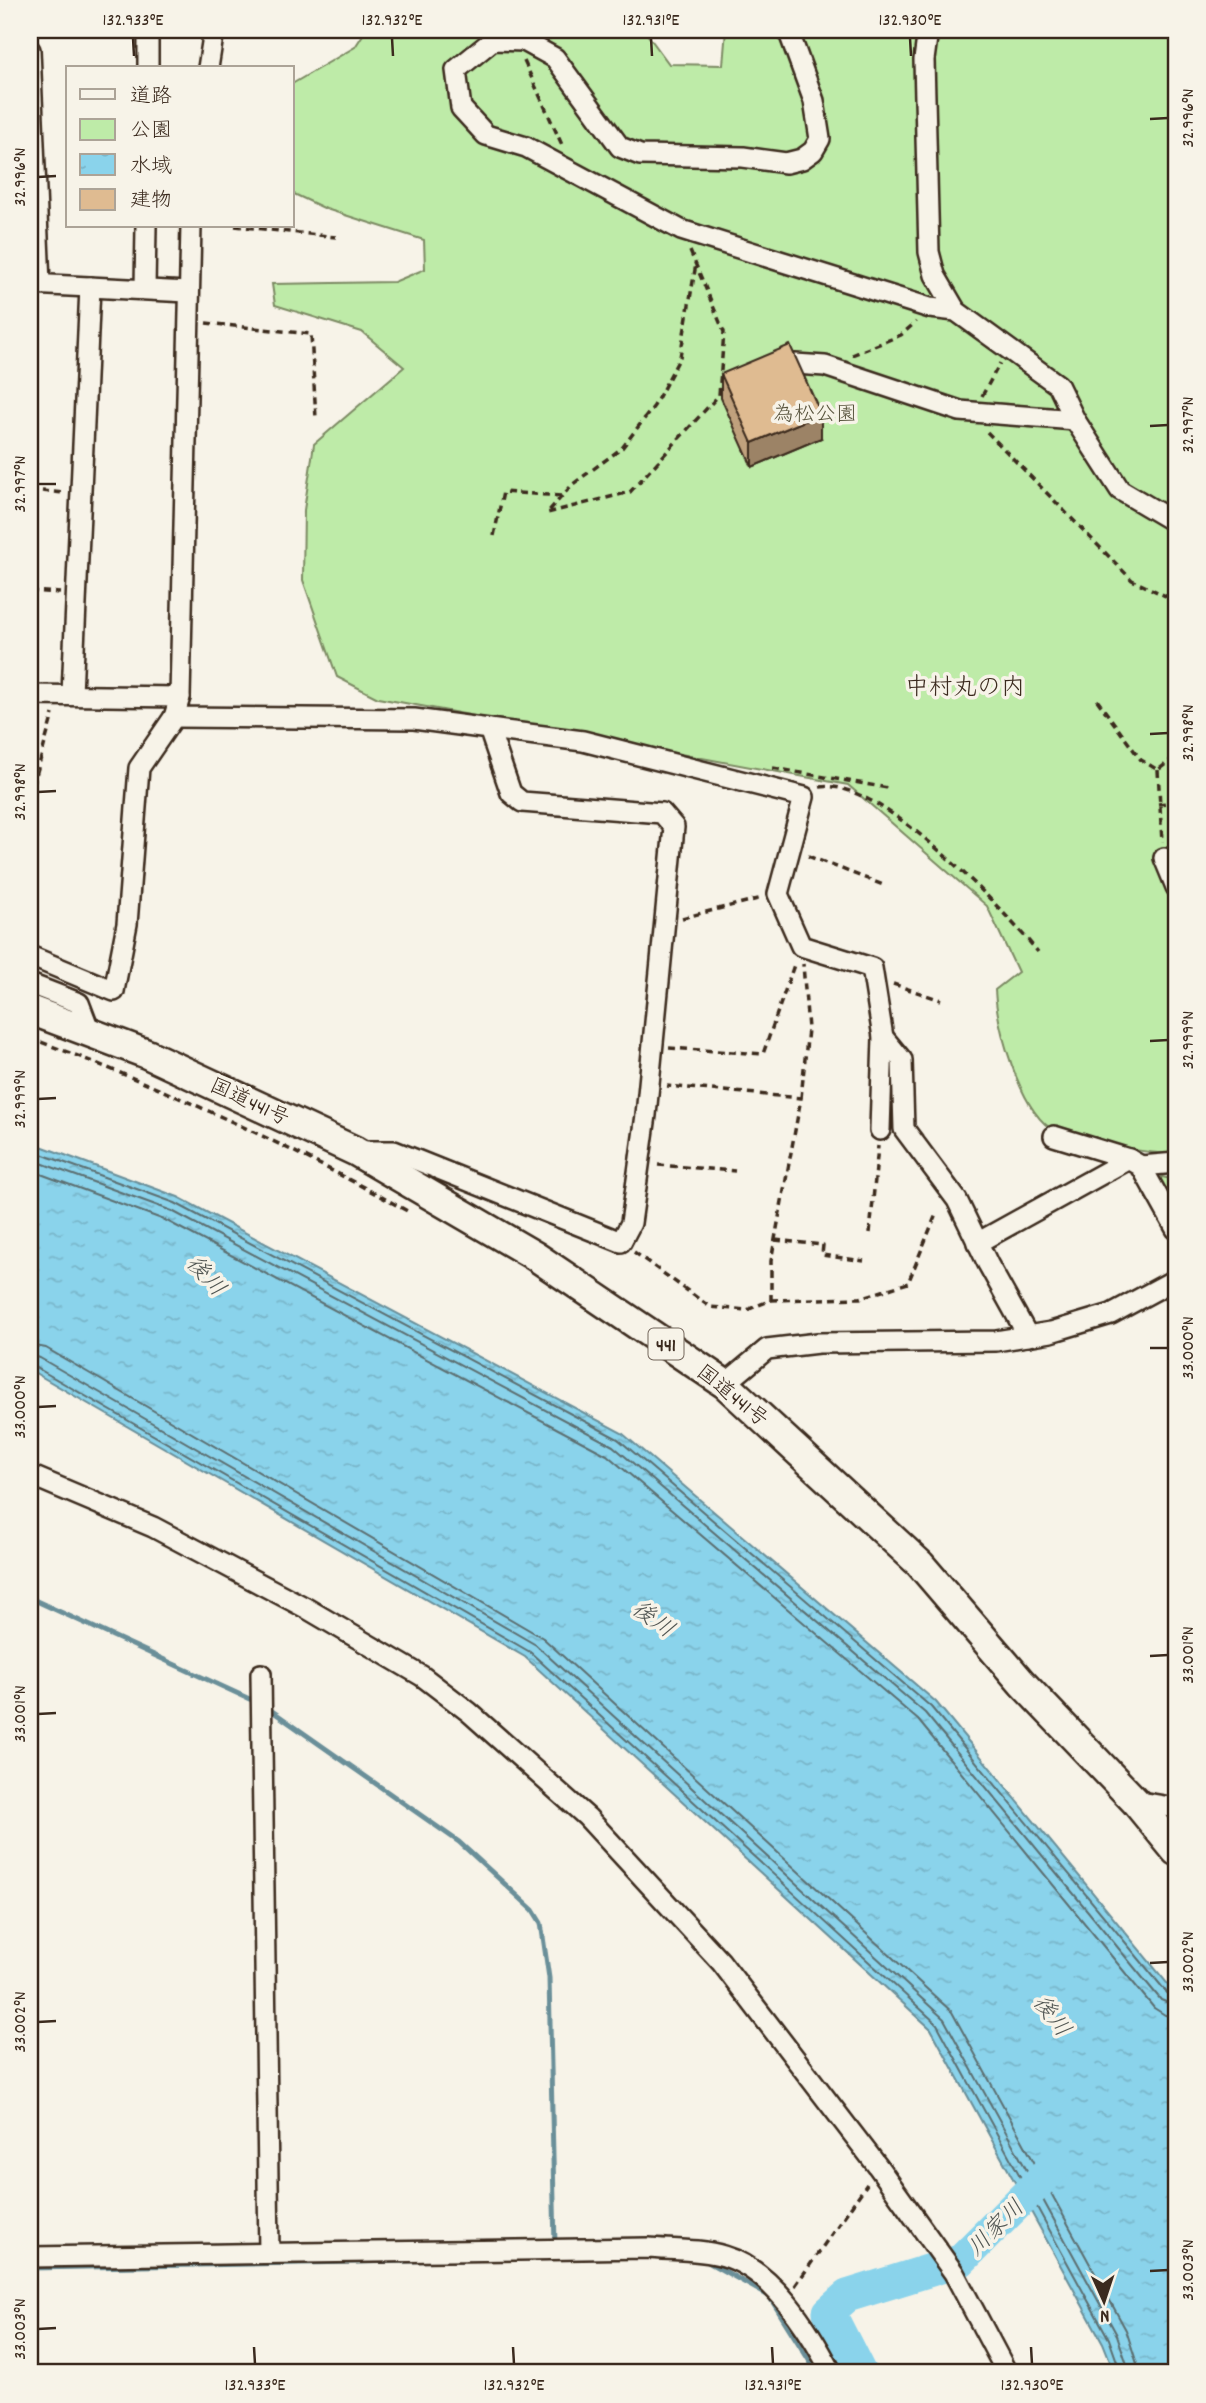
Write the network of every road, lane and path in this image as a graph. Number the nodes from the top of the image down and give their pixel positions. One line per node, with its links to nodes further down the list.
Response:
1 (148, 30): 7 (street)
2 (214, 30): 8 (street)
3 (788, 30): 5 (street)
4 (928, 30): 21 (street)
5 (514, 41): 9 (path); 9 (street)
6 (30, 50): 16 (street)
7 (148, 66)
8 (208, 66)
9 (576, 176): 13 (street)
10 (146, 228): 18 (street)
11 (191, 228): 19 (street)
12 (253, 228): 14 (path)
13 (681, 230): 15 (path); 20 (street)
14 (336, 237)
15 (696, 264): 31 (path); 31 (path)
16 (35, 284): 17 (street)
17 (90, 286): 18 (street); 30 (street)
18 (145, 289): 19 (street)
19 (188, 292): 22 (street)
20 (930, 308): 21 (street); 24 (path)
21 (956, 311): 23 (street)
22 (188, 322): 27 (path); 39 (street)
23 (1008, 349): 26 (path); 28 (street)
24 (825, 366): 25 (street); 26 (street)
25 (757, 380)
26 (966, 412): 28 (street); 36 (path)
27 (316, 418)
28 (1076, 420): 32 (street)
29 (30, 490): 30 (path)
30 (80, 494): 35 (street)
31 (562, 496): 33 (path)
32 (1176, 523)
33 (494, 536)
34 (30, 591): 35 (path)
35 (76, 594): 38 (street)
36 (1176, 607)
37 (30, 695): 38 (street)
38 (65, 695): 39 (street); 47 (path)
39 (180, 697): 42 (street)
40 (1176, 697): 44 (path)
41 (1097, 700): 46 (path)
42 (174, 716): 43 (street); 59 (street)
43 (489, 729): 48 (street); 56 (street)
44 (1176, 729)
45 (1176, 756): 46 (path)
46 (1158, 770): 50 (path)
47 (30, 797)
48 (804, 797): 51 (street); 58 (path)
49 (1176, 802): 50 (path)
50 (1158, 804): 52 (path)
51 (790, 849): 53 (path); 55 (street)
52 (1164, 858): 54 (street)
53 (883, 885)
54 (1176, 887)
55 (778, 894): 56 (path); 57 (street)
56 (665, 922): 67 (street)
57 (801, 946): 60 (street); 67 (path); 69 (path)
58 (1038, 952)
59 (30, 957)
60 (874, 978): 62 (path); 65 (street)
61 (30, 984): 64 (street)
62 (941, 1000)
63 (30, 1010): 64 (highway, 国道441号 / 441)
64 (90, 1032): 72 (highway, 国道441号 / 441)
65 (883, 1037): 70 (street); 83 (street)
66 (30, 1038): 78 (path)
67 (652, 1047): 68 (street)
68 (649, 1084): 69 (path); 75 (street)
69 (801, 1098): 81 (path)
70 (880, 1130): 80 (path)
71 (1054, 1136): 73 (street)
72 (355, 1151): 82 (street); 88 (highway, 国道441号 / 441)
73 (1135, 1162): 74 (street); 79 (street); 83 (street)
74 (1176, 1163)
75 (638, 1164): 76 (path); 82 (street)
76 (734, 1171)
77 (937, 1212): 86 (path)
78 (419, 1217)
79 (1176, 1229)
80 (870, 1233)
81 (775, 1240): 84 (path); 86 (path)
82 (621, 1242): 86 (path)
83 (977, 1242): 87 (street)
84 (864, 1261)
85 (1176, 1279): 87 (street)
86 (771, 1300)
87 (1028, 1336): 88 (street)
88 (725, 1384): 91 (highway, 国道441号 / 441)
89 (30, 1475): 94 (street)
90 (261, 1674): 95 (street)
91 (1135, 1801): 92 (street); 93 (highway, 国道441号 / 441)
92 (1176, 1808)
93 (1176, 1851)
94 (879, 2168): 97 (path); 99 (street)
95 (269, 2253): 96 (street); 97 (street)
96 (30, 2257)
97 (785, 2300): 98 (street)
98 (832, 2373)
99 (1007, 2373)

